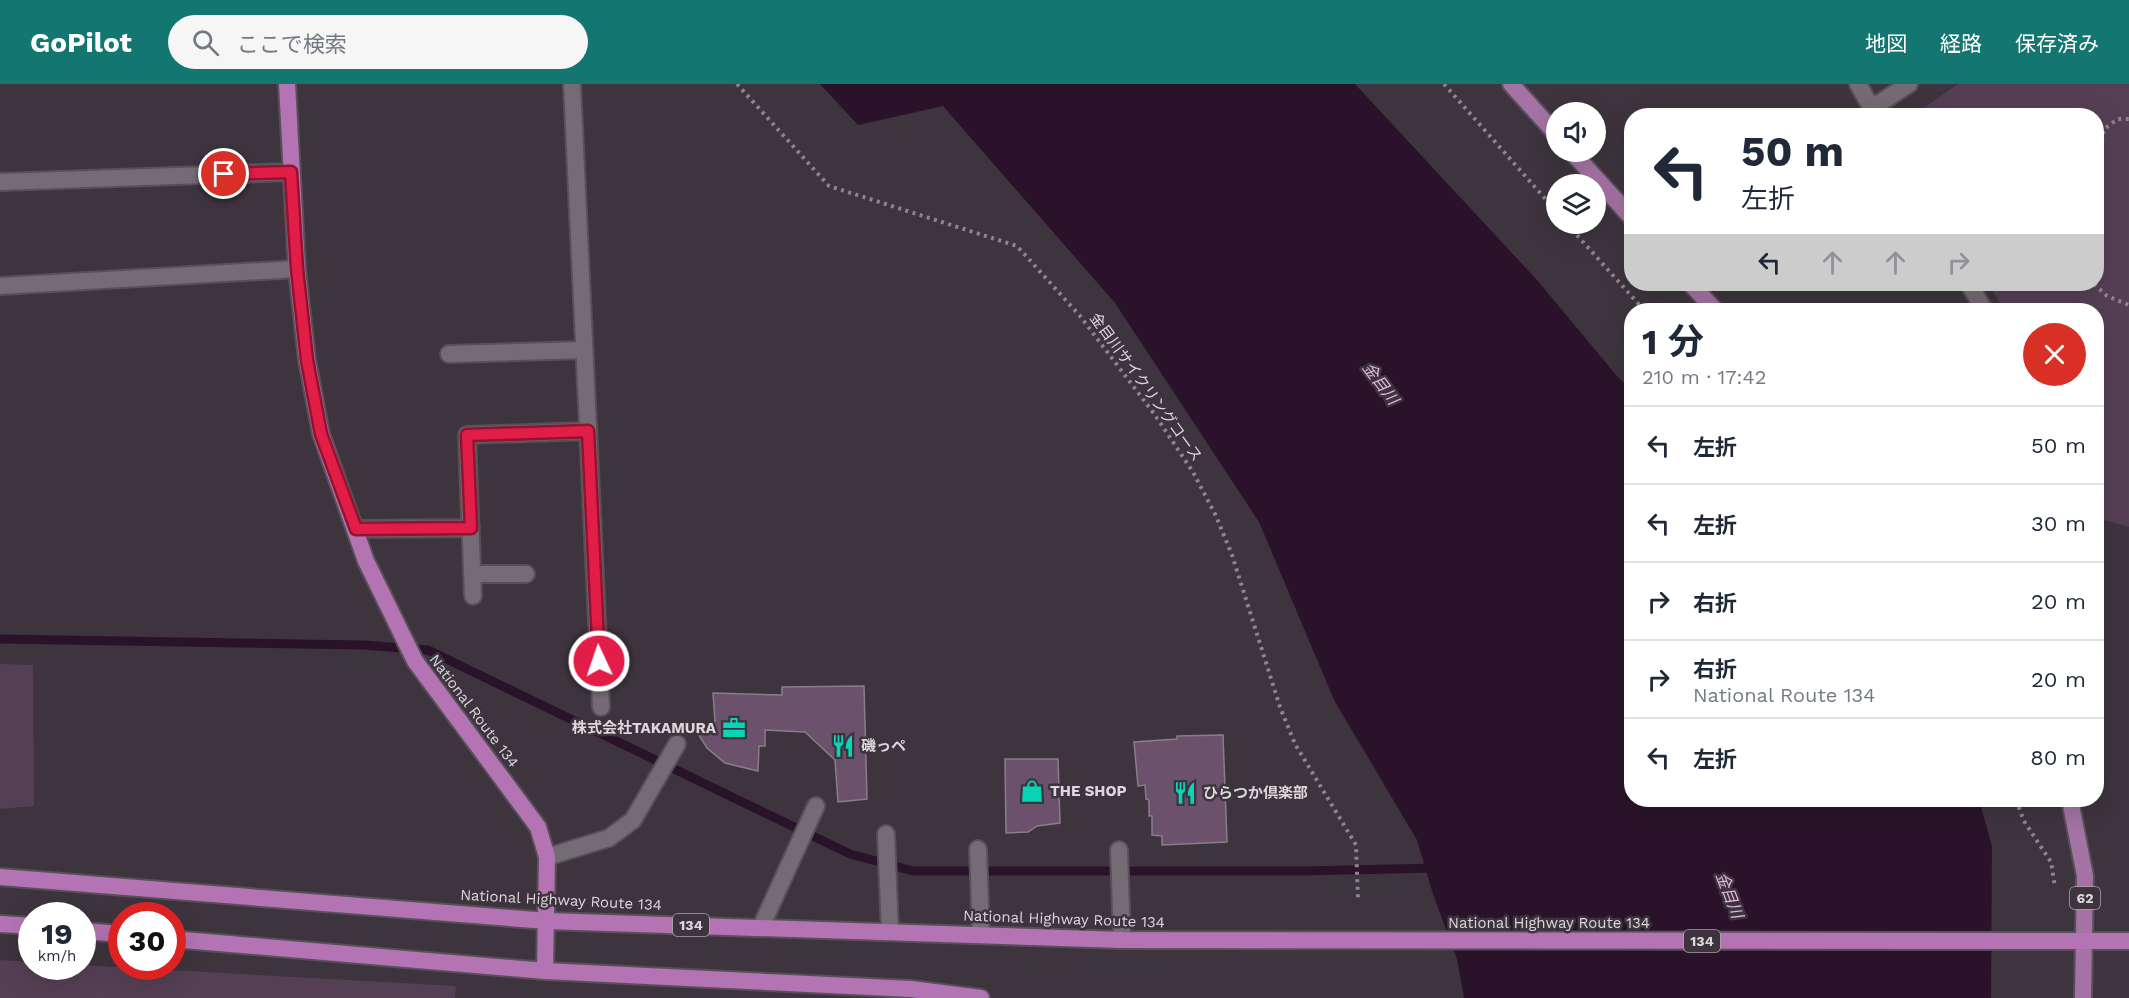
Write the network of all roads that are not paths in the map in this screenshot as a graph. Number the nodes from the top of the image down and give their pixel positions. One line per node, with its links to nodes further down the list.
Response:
1 (286, 84): 10 (highway, National Route 134)
2 (572, 84): 17 (street)
3 (1511, 84): 8 (main road)
4 (1858, 84): 6 (street)
5 (1909, 84): 7 (street)
6 (1872, 108)
7 (1879, 108)
8 (1546, 123)
9 (1581, 162): 12 (main road)
10 (291, 172): 11 (street); 13 (highway, National Route 134)
11 (0, 182)
12 (1624, 210)
13 (297, 269): 14 (street); 21 (highway, National Route 134)
14 (0, 286)
15 (1697, 291): 16 (main road)
16 (1708, 303)
17 (584, 350): 18 (street); 19 (street)
18 (448, 354)
19 (588, 431): 20 (street); 25 (street)
20 (471, 528): 21 (street); 22 (street)
21 (356, 529): 32 (highway, National Route 134)
22 (472, 574): 23 (street); 24 (street)
23 (526, 574)
24 (473, 596)
25 (601, 707)
26 (677, 744): 32 (street)
27 (2071, 807): 42 (main road, 62)
28 (815, 809): 37 (street)
29 (886, 838): 38 (street)
30 (978, 849): 39 (street)
31 (1119, 850): 41 (street)
32 (547, 857): 34 (highway, National Route 134)
33 (0, 876): 34 (highway, National Highway Route 134 / 134)
34 (547, 921): 37 (highway, National Highway Route 134 / 134); 44 (highway, National Route 134)
35 (0, 924): 36 (highway)
36 (18, 925)
37 (761, 927): 38 (highway, National Highway Route 134 / 134)
38 (890, 932): 39 (highway, National Highway Route 134 / 134)
39 (981, 935): 41 (highway, National Highway Route 134 / 134)
40 (186, 940): 44 (highway)
41 (1122, 940): 42 (highway, National Highway Route 134 / 134)
42 (2084, 941): 43 (highway, National Highway Route 134 / 134); 46 (main road, 62)
43 (2129, 941)
44 (545, 971): 45 (highway)
45 (981, 998)
46 (2083, 998)

